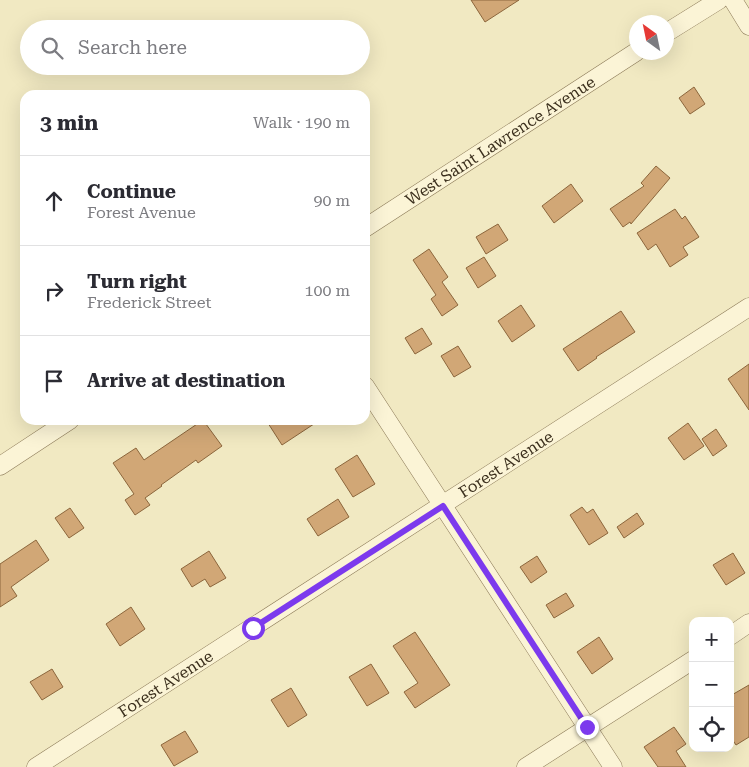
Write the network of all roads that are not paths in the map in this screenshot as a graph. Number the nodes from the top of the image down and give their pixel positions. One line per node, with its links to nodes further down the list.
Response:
1 (719, 0): 4 (street)
2 (733, 0): 3 (street)
3 (749, 26)
4 (674, 28)
5 (629, 57): 6 (street, West Saint Lawrence Avenue)
6 (370, 225)
7 (749, 307): 11 (street, Forest Avenue)
8 (370, 394): 11 (street)
9 (62, 425): 10 (street)
10 (0, 466)
11 (443, 506): 15 (street); 16 (street, Forest Avenue)
12 (749, 624): 13 (street)
13 (734, 633)
14 (690, 662): 15 (street)
15 (587, 727): 17 (street); 18 (street)
16 (36, 767)
17 (526, 767)
18 (613, 767)

